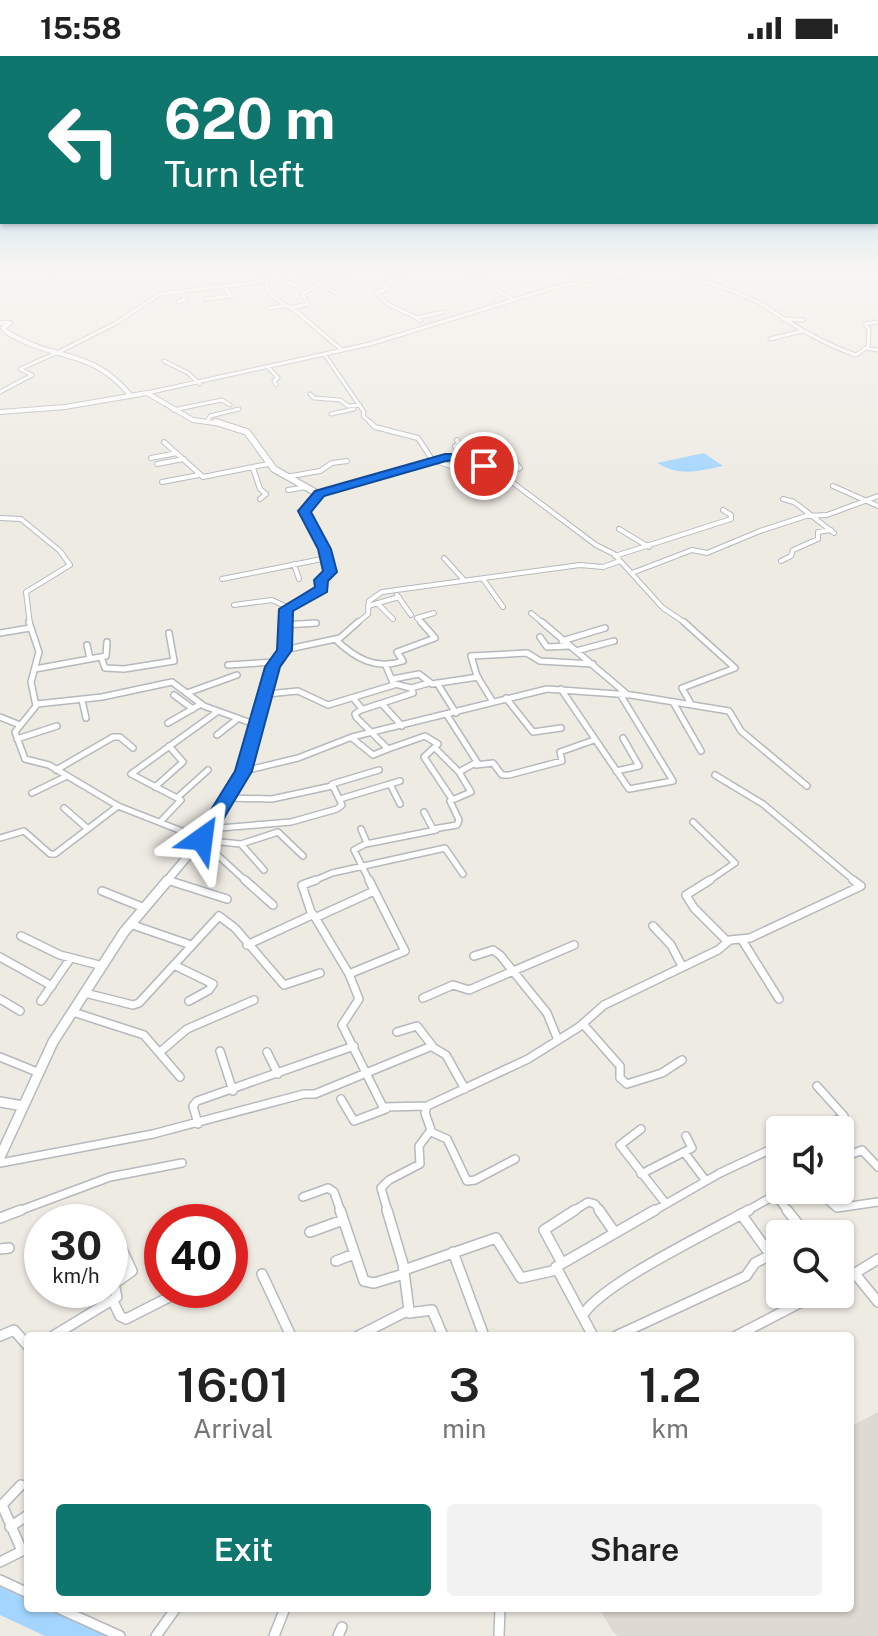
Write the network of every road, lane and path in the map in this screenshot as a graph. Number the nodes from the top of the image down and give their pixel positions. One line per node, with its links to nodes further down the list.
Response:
1 (30, 342): 12 (street)
2 (79, 342): 12 (street)
3 (333, 342): 10 (street)
4 (367, 342): 8 (street)
5 (377, 342): 8 (street)
6 (821, 342): 9 (street)
7 (868, 342): 9 (street)
8 (370, 344): 10 (street)
9 (868, 348): 11 (street)
10 (343, 350): 13 (street)
11 (878, 350)
12 (57, 353): 19 (street); 23 (street)
13 (325, 355): 15 (street); 25 (street)
14 (164, 361): 17 (street)
15 (269, 368): 17 (street); 18 (street)
16 (1, 382): 19 (street)
17 (200, 384): 21 (street)
18 (276, 385)
19 (8, 386): 20 (street)
20 (0, 392)
21 (147, 393): 23 (street); 27 (street)
22 (310, 394): 25 (street)
23 (131, 396): 28 (street)
24 (230, 405): 27 (street)
25 (361, 406): 29 (street); 40 (street)
26 (239, 409): 30 (street)
27 (173, 410): 30 (street)
28 (0, 412)
29 (331, 414)
30 (208, 420): 43 (street)
31 (457, 440): 35 (street)
32 (164, 442): 34 (street)
33 (500, 445): 36 (street)
34 (177, 453): 37 (street); 38 (street)
35 (462, 457): 36 (street); 40 (street); 41 (street)
36 (484, 457): 65 (street)
37 (151, 458)
38 (184, 459): 42 (street); 45 (street)
39 (347, 461): 46 (street)
40 (434, 461): 41 (street); 52 (street)
41 (474, 463): 47 (street)
42 (157, 464)
43 (268, 464): 44 (street); 46 (street)
44 (253, 468): 45 (street); 54 (street)
45 (199, 475): 48 (street)
46 (286, 477): 50 (street)
47 (490, 481)
48 (162, 482)
49 (833, 486): 56 (street)
50 (307, 487): 51 (street); 52 (street)
51 (288, 490)
52 (320, 494): 63 (street)
53 (878, 496): 56 (street)
54 (260, 499)
55 (783, 499): 59 (street)
56 (866, 502): 57 (street); 59 (street)
57 (878, 506)
58 (723, 510): 62 (street)
59 (813, 516): 66 (street); 68 (street)
60 (0, 518): 86 (street)
61 (619, 529): 62 (street)
62 (649, 547): 65 (street)
63 (327, 558): 67 (street); 78 (street)
64 (444, 558): 69 (street)
65 (617, 560): 68 (street); 72 (street)
66 (781, 561)
67 (294, 564): 70 (street); 71 (street)
68 (632, 573): 124 (street)
69 (463, 578): 72 (street); 73 (street)
70 (222, 579)
71 (299, 579)
72 (483, 579): 79 (street)
73 (393, 589): 74 (street); 77 (street)
74 (399, 597): 75 (street); 82 (street)
75 (377, 603): 77 (street); 83 (street)
76 (234, 605): 78 (street)
77 (368, 606): 91 (street)
78 (287, 607): 85 (street)
79 (503, 607)
80 (434, 613): 104 (street)
81 (531, 613): 92 (street)
82 (411, 615)
83 (393, 619)
84 (316, 623): 85 (street)
85 (286, 625): 97 (street)
86 (30, 628): 88 (street); 105 (street)
87 (605, 628): 92 (street)
88 (0, 633)
89 (169, 633): 99 (street)
90 (540, 637): 96 (street)
91 (336, 640): 97 (street); 104 (street)
92 (562, 641): 96 (street)
93 (614, 641): 98 (street)
94 (107, 642): 99 (street)
95 (87, 645): 100 (street)
96 (569, 646): 98 (street)
97 (284, 650): 101 (street)
98 (576, 651): 102 (street)
99 (101, 657): 100 (street)
100 (90, 659): 105 (street)
101 (274, 662): 103 (street); 114 (street)
102 (593, 664): 107 (street); 115 (street)
103 (228, 665)
104 (386, 666): 108 (street)
105 (35, 669): 122 (street)
106 (237, 675): 113 (street)
107 (478, 677): 110 (street); 120 (street)
108 (394, 681): 109 (street); 111 (street); 118 (street)
109 (429, 683): 110 (street); 111 (street)
110 (437, 683): 129 (street)
111 (411, 688): 125 (street)
112 (561, 689): 115 (street); 117 (street); 145 (street)
113 (187, 693): 119 (street); 123 (street)
114 (267, 694): 118 (street); 135 (street)
115 (624, 694): 121 (street); 156 (street)
116 (174, 695): 126 (street)
117 (506, 698): 120 (street); 139 (street)
118 (354, 699): 127 (street)
119 (82, 700): 122 (street); 132 (street)
120 (493, 702): 129 (street)
121 (673, 702): 124 (street); 150 (street)
122 (37, 704): 136 (street)
123 (201, 704): 126 (street); 128 (street)
124 (691, 704): 163 (street)
125 (383, 705): 127 (street); 138 (street)
126 (193, 709): 134 (street)
127 (361, 710): 140 (street)
128 (217, 712): 133 (street); 146 (street)
129 (456, 713): 130 (street)
130 (447, 715): 138 (street); 151 (street)
131 (0, 717): 136 (street)
132 (86, 718)
133 (236, 720): 135 (street); 141 (street)
134 (168, 723)
135 (254, 724): 155 (street)
136 (20, 725): 144 (street)
137 (57, 726): 144 (street)
138 (402, 726): 140 (street)
139 (561, 728)
140 (371, 733): 142 (street); 149 (street)
141 (217, 735)
142 (352, 737): 149 (street); 155 (street)
143 (623, 738): 156 (street)
144 (17, 739): 152 (street)
145 (594, 740): 151 (street); 156 (street)
146 (169, 746): 164 (street); 164 (street)
147 (133, 748): 152 (street)
148 (435, 748): 149 (street); 157 (street); 169 (street)
149 (388, 749)
150 (701, 751)
151 (476, 765): 157 (street)
152 (56, 770): 159 (street)
153 (208, 770): 166 (street)
154 (379, 770): 162 (street)
155 (244, 771): 167 (street)
156 (616, 771)
157 (459, 772): 169 (street)
158 (715, 775): 198 (street)
159 (67, 776): 165 (street); 171 (street)
160 (400, 781): 161 (street)
161 (390, 784): 168 (street); 170 (street)
162 (332, 786): 167 (street); 168 (street)
163 (807, 786)
164 (155, 787): 166 (street)
165 (32, 793)
166 (178, 797): 174 (street)
167 (227, 798): 177 (street)
168 (340, 799): 177 (street)
169 (452, 799): 179 (street)
170 (400, 804)
171 (118, 806): 174 (street); 176 (street)
172 (64, 808): 176 (street)
173 (424, 812): 179 (street)
174 (161, 821): 181 (street)
175 (693, 822): 199 (street)
176 (88, 829): 180 (street)
177 (208, 829): 181 (street)
178 (361, 829): 183 (street)
179 (436, 830): 183 (street)
180 (0, 838)
181 (202, 839): 182 (street); 188 (street); 192 (street)
182 (241, 844): 184 (street); 186 (street)
183 (366, 844): 185 (street)
184 (303, 856)
185 (362, 866): 187 (street); 190 (street); 194 (street)
186 (264, 870)
187 (463, 874)
188 (167, 880): 191 (street); 193 (street)
189 (102, 891): 193 (street)
190 (374, 891): 194 (street); 211 (street)
191 (227, 899)
192 (273, 905)
193 (142, 907): 195 (street)
194 (314, 916): 201 (street); 211 (street)
195 (130, 923): 200 (street); 207 (street)
196 (653, 926): 208 (street)
197 (21, 936): 205 (street)
198 (742, 940): 199 (street); 216 (street)
199 (727, 941): 208 (street)
200 (191, 945): 201 (street); 206 (street)
201 (247, 945): 210 (street)
202 (574, 945): 209 (street)
203 (474, 956): 209 (street)
204 (0, 957): 212 (street)
205 (70, 959): 207 (street); 212 (street)
206 (174, 965): 213 (street); 219 (street)
207 (103, 966): 213 (street)
208 (682, 966): 222 (street)
209 (513, 972): 214 (street); 224 (street)
210 (320, 973)
211 (349, 974): 225 (street)
212 (52, 986): 218 (street)
213 (85, 993): 221 (street)
214 (423, 998)
215 (0, 999): 220 (street)
216 (779, 999)
217 (254, 1000): 228 (street)
218 (41, 1001)
219 (189, 1001)
220 (20, 1011)
221 (73, 1012): 228 (street); 232 (street)
222 (583, 1024): 224 (street); 231 (street)
223 (397, 1032): 226 (street)
224 (558, 1040): 237 (street)
225 (354, 1046): 233 (street); 234 (street)
226 (432, 1046): 233 (street); 237 (street)
227 (220, 1051): 238 (street)
228 (160, 1052): 235 (street)
229 (267, 1052): 234 (street)
230 (0, 1057): 232 (street)
231 (682, 1060)
232 (37, 1072): 241 (street)
233 (365, 1073): 243 (street); 245 (street)
234 (278, 1074): 238 (street)
235 (180, 1077)
236 (817, 1086): 244 (street)
237 (465, 1089): 242 (street)
238 (233, 1091): 245 (street)
239 (341, 1099): 243 (street)
240 (0, 1102): 241 (street)
241 (23, 1106): 253 (street)
242 (427, 1106): 243 (street); 247 (street)
243 (386, 1109)
244 (844, 1116)
245 (198, 1124): 253 (street)
246 (641, 1129): 256 (street)
247 (431, 1132): 252 (street); 277 (street)
248 (686, 1136): 249 (street)
249 (684, 1152): 256 (street); 257 (street)
250 (766, 1152): 257 (street)
251 (854, 1153): 255 (street)
252 (515, 1159)
253 (0, 1160)
254 (182, 1163): 265 (street)
255 (878, 1167)
256 (641, 1174): 261 (street)
257 (706, 1181): 261 (street)
258 (303, 1197): 266 (street)
259 (766, 1200): 264 (street)
260 (878, 1202): 263 (street)
261 (666, 1204): 269 (street)
262 (782, 1204): 267 (street)
263 (832, 1204)
264 (741, 1214): 270 (street); 287 (street)
265 (0, 1218)
266 (343, 1220): 268 (street); 272 (street)
267 (795, 1220)
268 (310, 1232)
269 (615, 1233): 276 (street); 276 (street)
270 (766, 1244)
271 (453, 1252): 276 (street); 277 (street); 292 (street)
272 (354, 1254): 275 (street); 277 (street)
273 (766, 1259): 294 (street)
274 (878, 1259): 279 (street)
275 (336, 1261)
276 (559, 1266): 287 (street)
277 (404, 1272): 286 (street)
278 (262, 1274): 289 (street)
279 (854, 1274)
280 (854, 1276): 281 (street)
281 (878, 1302)
282 (100, 1308): 288 (street)
283 (116, 1308): 284 (street)
284 (148, 1308)
285 (788, 1308): 295 (street)
286 (406, 1314): 290 (street); 291 (street)
287 (583, 1315): 293 (street)
288 (59, 1332)
289 (289, 1332)
290 (367, 1332)
291 (441, 1332)
292 (483, 1332)
293 (591, 1332)
294 (625, 1332)
295 (743, 1332)
296 (0, 1336): 297 (street)
297 (24, 1341)
298 (21, 1485): 300 (street)
299 (24, 1518): 300 (street)
300 (10, 1527): 301 (street)
301 (24, 1548)
302 (24, 1550): 303 (street)
303 (0, 1562)
304 (0, 1580): 305 (street)
305 (24, 1591)
306 (67, 1612): 310 (street)
307 (173, 1612): 311 (street)
308 (283, 1612): 312 (street)
309 (500, 1612): 313 (street)
310 (120, 1636)
311 (156, 1636)
312 (274, 1636)
313 (499, 1636)

